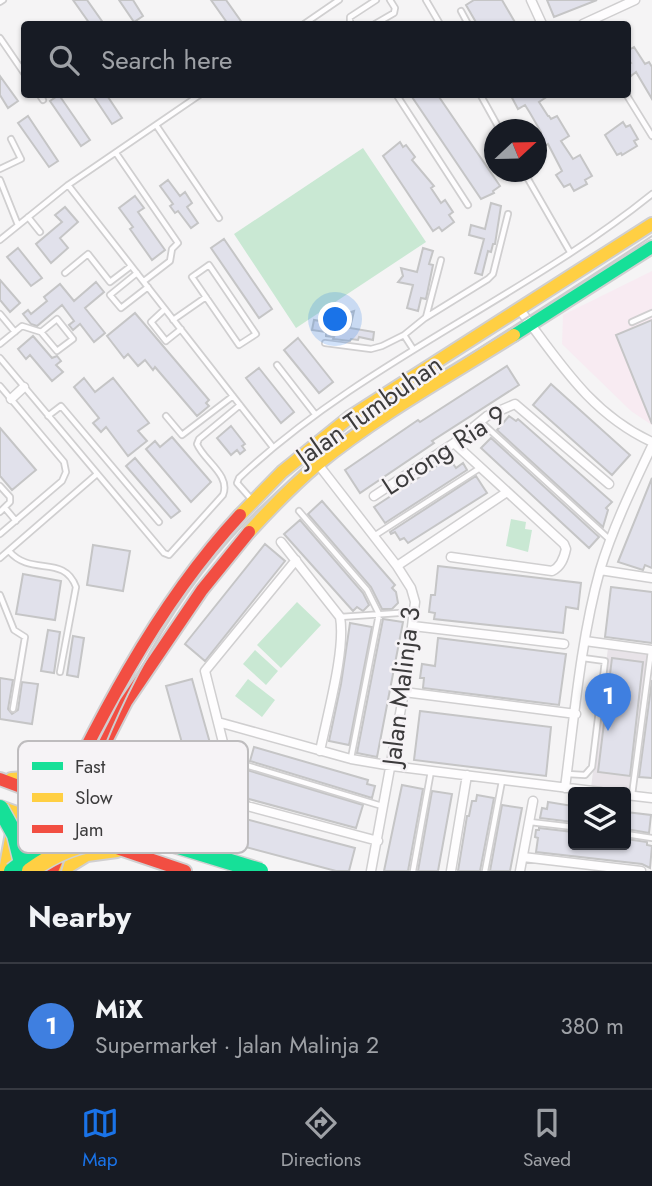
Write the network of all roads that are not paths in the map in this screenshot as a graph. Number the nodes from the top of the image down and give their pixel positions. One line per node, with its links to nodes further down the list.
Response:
1 (339, 0): 11 (lane)
2 (358, 0): 9 (lane)
3 (376, 0): 9 (lane)
4 (426, 0): 14 (lane)
5 (531, 0): 16 (street)
6 (635, 0): 8 (street)
7 (392, 1): 13 (lane)
8 (614, 4): 17 (street)
9 (363, 8): 12 (lane)
10 (461, 11): 15 (lane)
11 (308, 21)
12 (350, 21)
13 (380, 21)
14 (438, 21)
15 (466, 21)
16 (541, 21)
17 (588, 21)
18 (0, 37): 19 (lane)
19 (21, 69)
20 (195, 98): 25 (lane)
21 (399, 98): 34 (lane)
22 (482, 98): 24 (lane)
23 (628, 98): 26 (lane)
24 (494, 119)
25 (156, 125): 28 (lane); 37 (lane)
26 (652, 136)
27 (11, 139): 29 (lane)
28 (116, 153): 32 (lane); 48 (lane)
29 (0, 169)
30 (0, 180): 39 (lane)
31 (530, 182): 43 (lane)
32 (68, 185): 36 (lane); 45 (lane)
33 (652, 194): 43 (lane)
34 (468, 205)
35 (508, 214): 57 (lane)
36 (28, 217): 39 (lane); 40 (lane)
37 (219, 218)
38 (652, 224): 50 (main road, Jalan Tumbuhan)
39 (18, 225): 41 (lane)
40 (40, 232)
41 (0, 240)
42 (652, 247): 52 (main road, Jalan Tumbuhan)
43 (570, 253): 69 (lane)
44 (441, 260): 57 (lane)
45 (131, 266): 46 (lane); 47 (lane)
46 (65, 273)
47 (137, 273): 48 (lane); 49 (lane)
48 (144, 282): 49 (lane)
49 (148, 287): 53 (lane)
50 (552, 289): 52 (main road); 54 (main road, Jalan Tumbuhan)
51 (206, 297): 51 (lane); 58 (lane)
52 (562, 306): 61 (main road, Jalan Tumbuhan)
53 (165, 309): 58 (lane); 62 (lane)
54 (520, 310): 60 (main road, Jalan Tumbuhan); 61 (street)
55 (652, 313): 59 (lane)
56 (0, 314): 63 (lane)
57 (425, 318): 65 (lane)
58 (173, 320): 62 (lane)
59 (632, 321)
60 (495, 326): 66 (main road); 84 (main road, Jalan Tumbuhan)
61 (531, 326): 66 (main road, Jalan Tumbuhan); 82 (street)
62 (181, 330): 74 (lane)
63 (15, 332): 64 (lane); 68 (lane)
64 (41, 332): 64 (lane)
65 (404, 335): 67 (lane); 69 (lane)
66 (506, 342): 85 (main road, Jalan Tumbuhan)
67 (325, 343)
68 (0, 344)
69 (413, 349): 77 (lane)
70 (0, 358): 73 (lane)
71 (277, 365): 77 (lane)
72 (0, 386): 75 (lane)
73 (24, 387): 75 (street); 78 (lane)
74 (233, 396): 76 (lane); 79 (lane)
75 (11, 399): 97 (lane)
76 (240, 405): 83 (lane); 88 (lane)
77 (315, 414): 83 (lane)
78 (48, 416): 88 (lane); 98 (lane)
79 (166, 416)
80 (481, 421): 81 (street, Lorong Ria 9); 89 (street, Lorong Ria 9); 103 (lane)
81 (454, 443): 87 (street); 92 (street, Lorong Ria 9)
82 (652, 444): 103 (street)
83 (272, 446): 93 (lane)
84 (313, 446): 85 (main road); 86 (street, Jalan Malinja 3); 93 (main road, Jalan Tumbuhan)
85 (341, 447): 86 (main road, Jalan Tumbuhan)
86 (318, 464): 94 (main road, Jalan Tumbuhan); 102 (street, Jalan Malinja 3)
87 (481, 468): 91 (street); 102 (lane)
88 (97, 474): 105 (lane)
89 (609, 484)
90 (0, 486): 95 (lane)
91 (507, 492): 106 (street); 109 (street)
92 (374, 496)
93 (256, 498): 94 (main road); 99 (main road, Jalan Tumbuhan)
94 (281, 498): 100 (main road, Jalan Tumbuhan)
95 (2, 510): 97 (lane)
96 (299, 511): 114 (lane)
97 (16, 521): 101 (lane)
98 (159, 522)
99 (229, 529): 100 (main road); 126 (main road, Jalan Tumbuhan)
100 (249, 532): 127 (main road, Jalan Tumbuhan)
101 (0, 534)
102 (374, 537): 109 (street, Jalan Malinja 3)
103 (610, 539): 110 (street)
104 (281, 542): 108 (street)
105 (9, 551): 107 (lane); 121 (lane)
106 (451, 557)
107 (0, 558)
108 (296, 560): 115 (street); 125 (street)
109 (397, 566): 113 (street, Jalan Malinja 3)
110 (600, 570): 111 (street); 117 (street)
111 (652, 579)
112 (0, 595): 123 (lane)
113 (414, 612): 114 (lane); 116 (street, Jalan Malinja 3)
114 (379, 614): 115 (lane); 130 (lane)
115 (340, 617): 129 (street)
116 (413, 626): 118 (street); 122 (street, Jalan Malinja 3)
117 (585, 641): 119 (street); 120 (street)
118 (564, 644)
119 (651, 650): 140 (lane)
120 (583, 658): 124 (street); 134 (lane)
121 (60, 672)
122 (404, 692): 124 (street); 132 (street, Jalan Malinja 3)
123 (13, 709)
124 (576, 713): 134 (street)
125 (218, 722): 128 (street); 129 (street)
126 (97, 741)
127 (99, 741)
128 (224, 741)
129 (320, 751): 130 (street)
130 (351, 759): 132 (street)
131 (248, 766): 147 (lane)
132 (392, 766): 133 (street); 147 (street, Jalan Malinja 3)
133 (431, 771): 135 (street); 174 (lane)
134 (567, 774): 141 (street)
135 (467, 775): 138 (street); 175 (street)
136 (18, 778): 137 (main road)
137 (0, 779): 139 (main road)
138 (502, 780): 141 (street); 176 (lane)
139 (18, 785)
140 (630, 787)
141 (565, 788): 142 (street)
142 (568, 788)
143 (631, 795): 144 (street)
144 (652, 798)
145 (533, 801): 149 (street)
146 (248, 806): 153 (street)
147 (384, 807): 153 (street, Jalan Malinja 3)
148 (2, 808): 154 (main road, bridge); 166 (main road)
149 (530, 822): 150 (lane); 164 (street)
150 (568, 826)
151 (631, 835): 152 (lane)
152 (652, 838)
153 (378, 841): 173 (street, Jalan Malinja 3)
154 (18, 845)
155 (20, 853): 168 (main road, bridge)
156 (34, 853): 168 (main road, Jalan Tumbuhan)
157 (35, 853): 167 (main road, bridge)
158 (59, 853): 168 (main road, bridge)
159 (95, 853): 165 (main road)
160 (131, 853): 169 (main road)
161 (170, 853): 170 (main road, bridge)
162 (201, 853): 171 (main road, bridge)
163 (210, 853): 172 (main road)
164 (523, 857): 177 (street); 178 (street)
165 (56, 868)
166 (5, 871)
167 (12, 871)
168 (26, 871)
169 (185, 871)
170 (227, 871)
171 (260, 871)
172 (267, 871)
173 (371, 871)
174 (412, 871)
175 (451, 871)
176 (485, 871)
177 (520, 871)
178 (641, 871)

